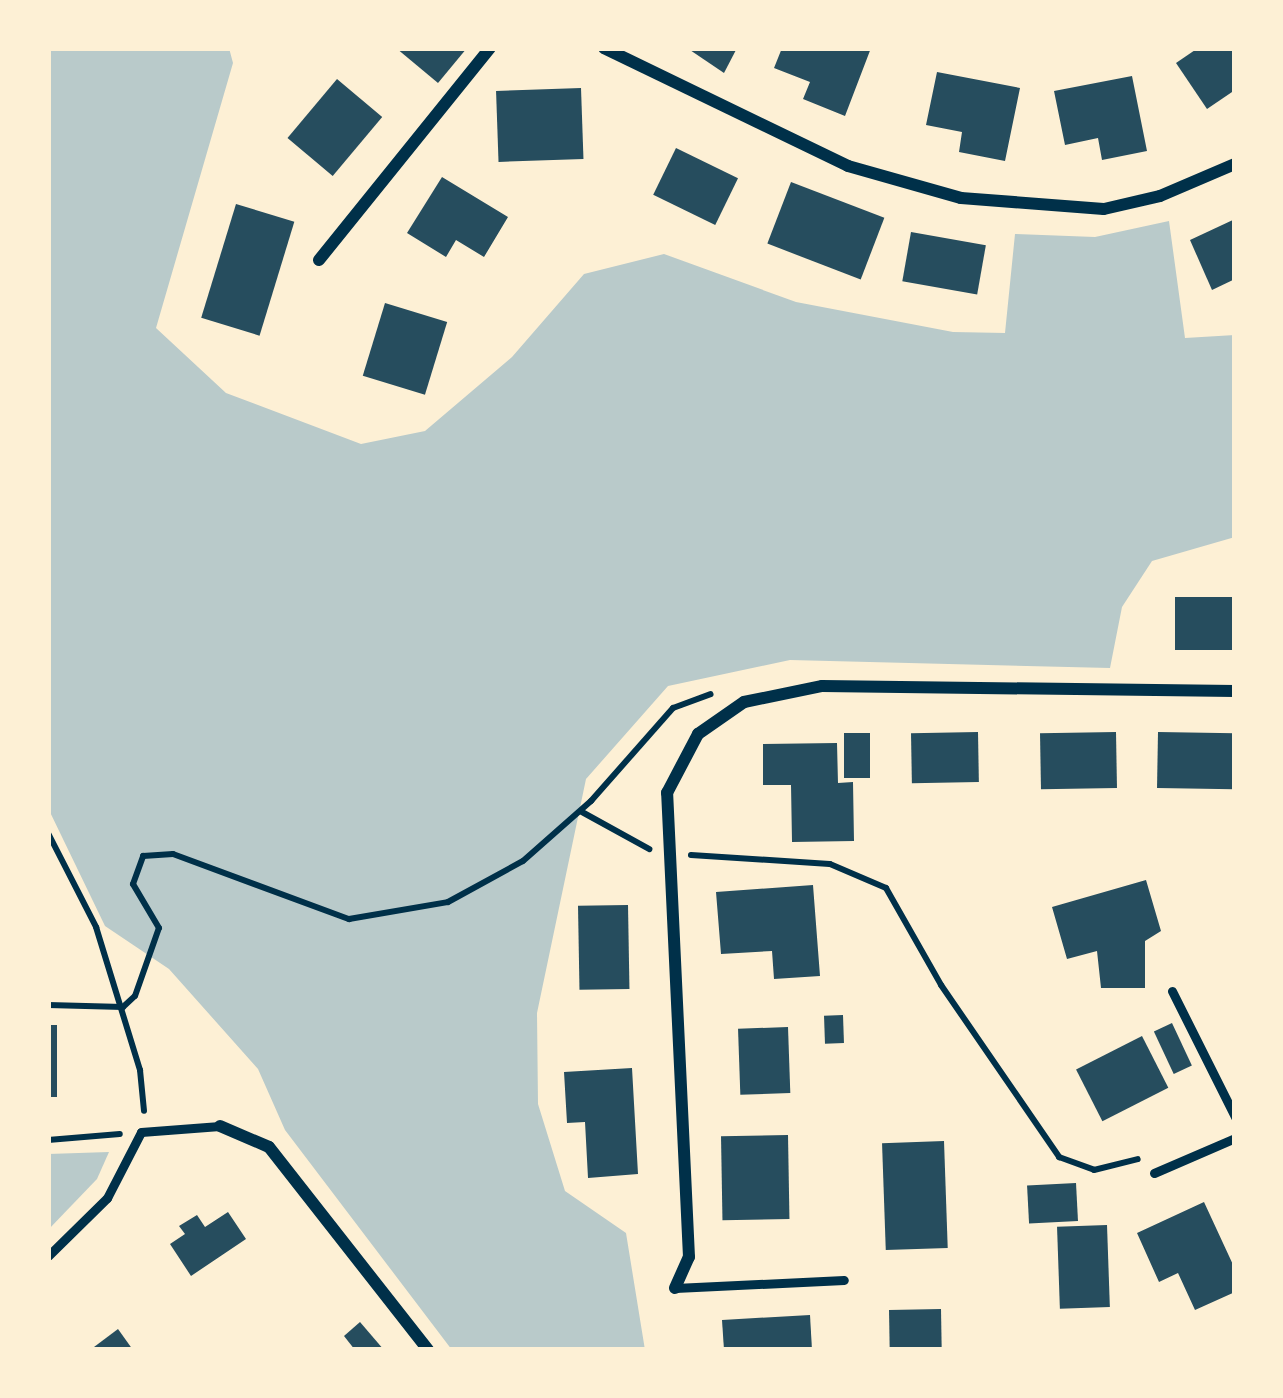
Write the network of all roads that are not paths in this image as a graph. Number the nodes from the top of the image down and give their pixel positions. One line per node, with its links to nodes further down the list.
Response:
1 (490, 48): 4 (street)
2 (604, 48): 3 (street)
3 (1235, 164)
4 (319, 260)
5 (1235, 691): 13 (street)
6 (1172, 991): 7 (lane)
7 (1235, 1117)
8 (220, 1126): 11 (lane); 14 (street)
9 (1235, 1138): 10 (lane)
10 (1154, 1173)
11 (48, 1256)
12 (844, 1280): 13 (lane)
13 (675, 1288)
14 (428, 1350)

